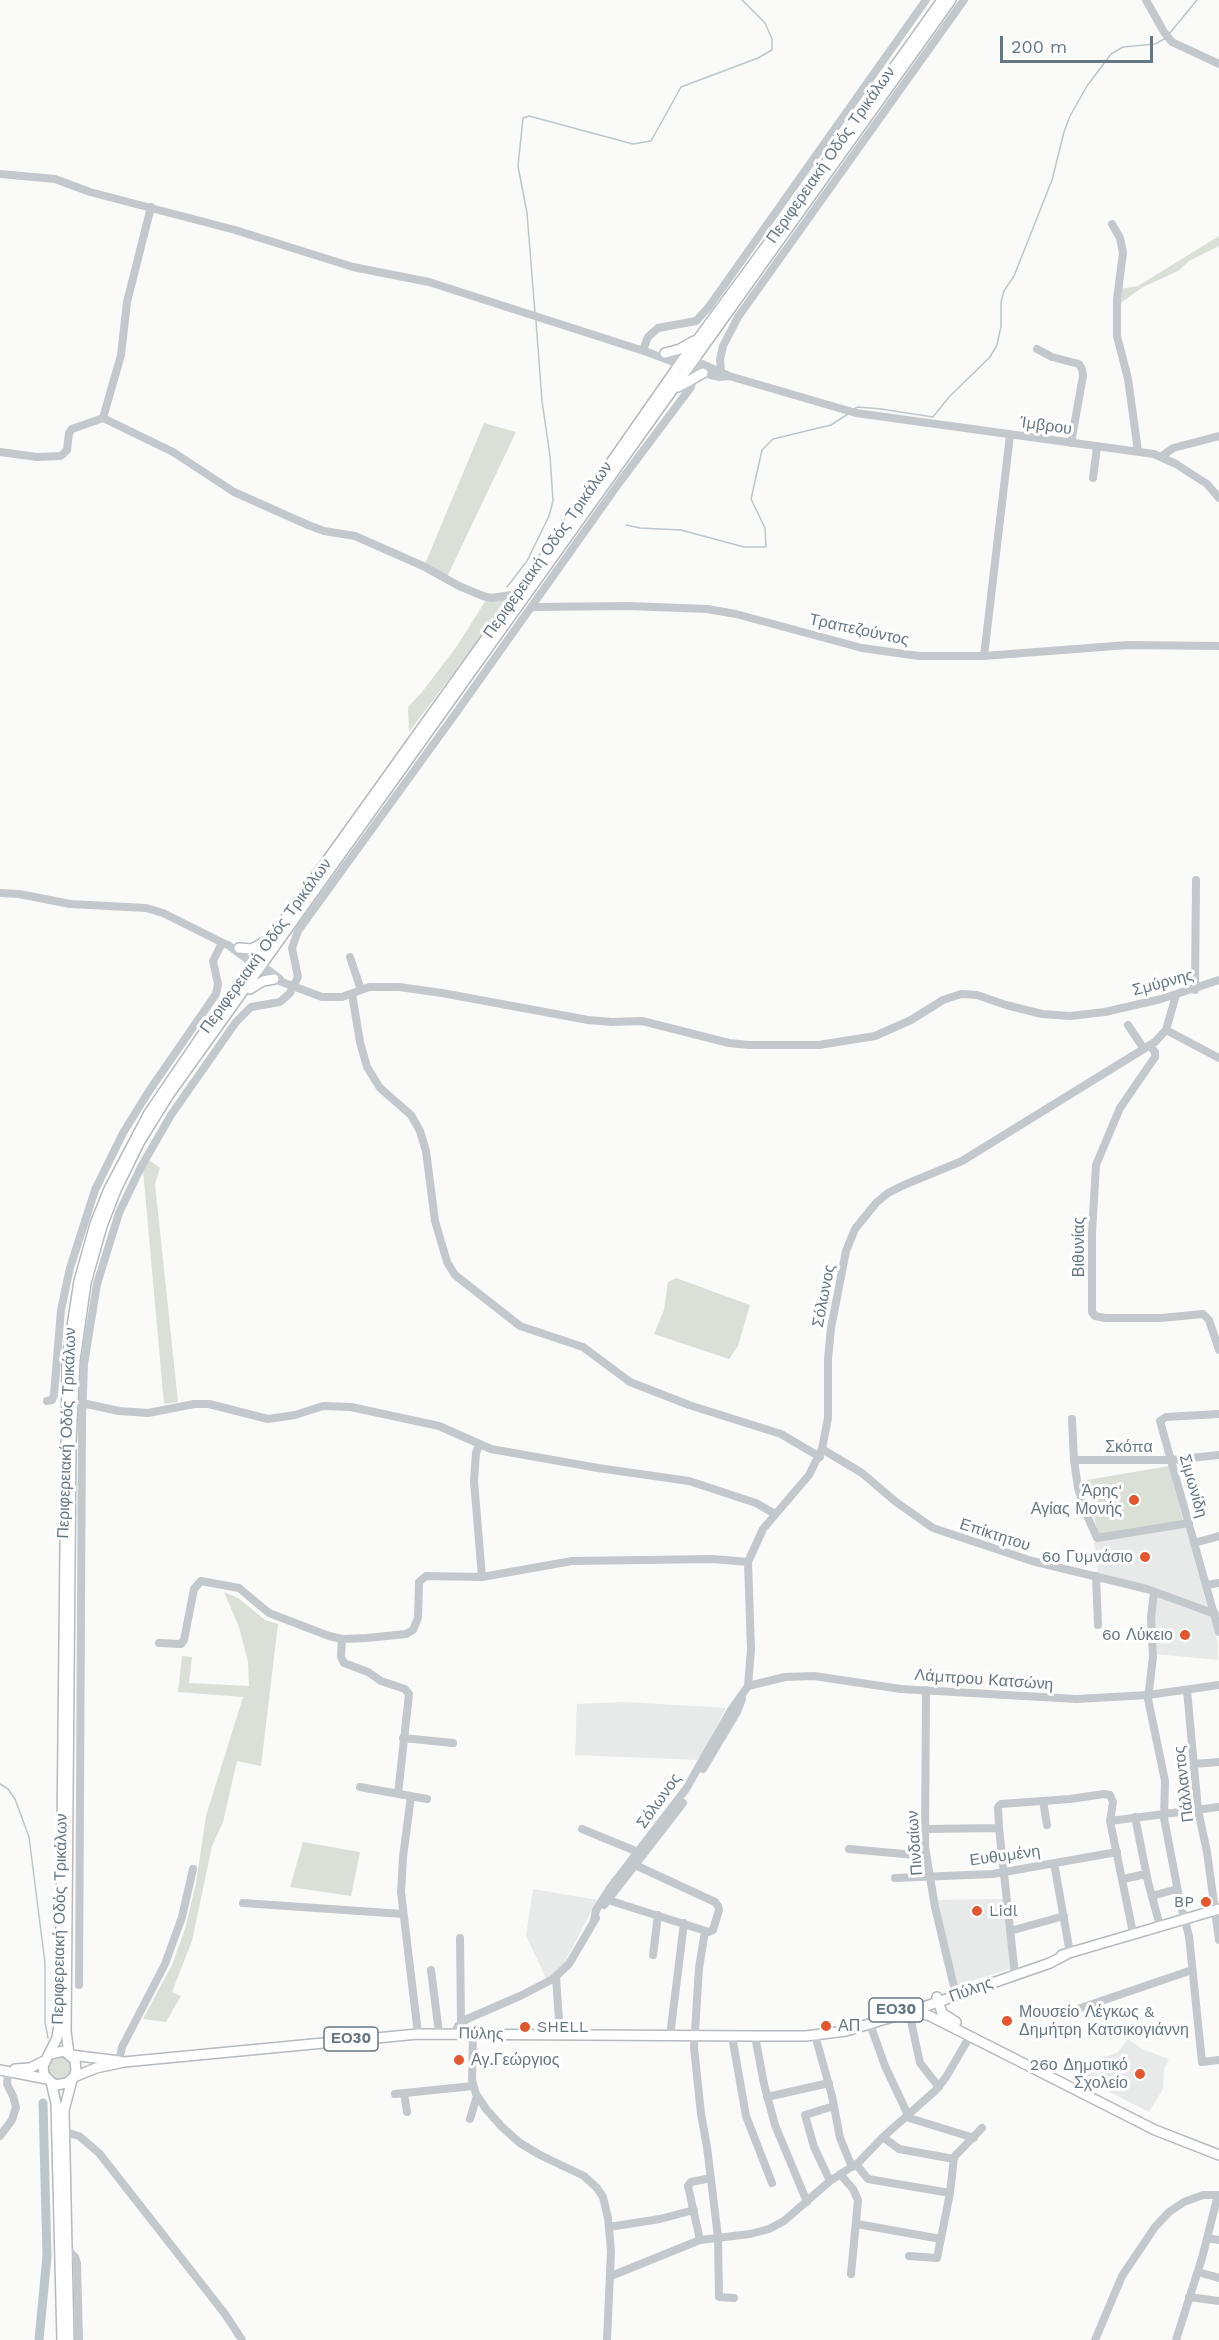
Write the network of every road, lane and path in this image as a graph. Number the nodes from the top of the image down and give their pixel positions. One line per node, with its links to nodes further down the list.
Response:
1 (926, 0): 12 (street)
2 (942, 0): 10 (main road, Περιφερειακή Οδός Τρικάλων)
3 (951, 0): 15 (main road, Περιφερειακή Οδός Τρικάλων)
4 (964, 0): 16 (street)
5 (1146, 0): 6 (street)
6 (1219, 64)
7 (0, 174): 8 (street)
8 (151, 207): 12 (street); 19 (street)
9 (1112, 224): 24 (street)
10 (699, 339): 13 (main road); 14 (main road, Περιφερειακή Οδός Τρικάλων)
11 (1037, 349): 22 (street)
12 (645, 351): 13 (street); 14 (street)
13 (665, 353): 14 (street)
14 (681, 362): 15 (street); 29 (main road, Περιφερειακή Οδός Τρικάλων)
15 (692, 369): 16 (street); 17 (main road); 30 (street); 39 (main road, Περιφερειακή Οδός Τρικάλων)
16 (721, 372): 18 (street)
17 (703, 374): 18 (street)
18 (729, 376): 20 (street, Ίμβρου)
19 (103, 418): 25 (street); 29 (street)
20 (1010, 435): 22 (street, Ίμβρου); 32 (street)
21 (1219, 436): 26 (street)
22 (1071, 443): 23 (street, Ίμβρου)
23 (1097, 447): 24 (street, Ίμβρου); 27 (street)
24 (1138, 451): 26 (street, Ίμβρου)
25 (0, 452)
26 (1161, 457): 28 (street, Ίμβρου)
27 (1093, 478)
28 (1219, 498)
29 (516, 596): 35 (main road, Περιφερειακή Οδός Τρικάλων)
30 (532, 607): 32 (street, Τραπεζούντος); 42 (street)
31 (1219, 646): 32 (street, Τραπεζούντος)
32 (984, 656)
33 (1196, 880): 44 (street)
34 (0, 893): 36 (street)
35 (275, 932): 37 (main road); 39 (main road, Περιφερειακή Οδός Τρικάλων)
36 (225, 944): 37 (street); 39 (street); 53 (street)
37 (239, 948): 39 (street)
38 (350, 957): 43 (street)
39 (258, 965): 41 (street, Σμύρνης); 47 (main road, Περιφερειακή Οδός Τρικάλων); 158 (main road, Περιφερειακή Οδός Τρικάλων)
40 (1219, 980): 44 (street, Σμύρνης)
41 (278, 981): 42 (street, Σμύρνης); 47 (main road)
42 (294, 988): 45 (street, Σμύρνης); 54 (street)
43 (361, 990): 45 (street, Σμύρνης); 46 (street, Σμύρνης)
44 (1195, 990): 46 (street, Σμύρνης)
45 (352, 994): 58 (street, Επίκτητου)
46 (1176, 995): 49 (street)
47 (241, 996): 157 (main road, Περιφερειακή Οδός Τρικάλων)
48 (1128, 1025): 50 (street)
49 (1166, 1030): 50 (street, Σόλωνος); 51 (street)
50 (1147, 1048): 52 (street, Βιθυνίας); 58 (street, Σόλωνος)
51 (1219, 1058)
52 (1219, 1350)
53 (47, 1401)
54 (82, 1403): 57 (street); 136 (street)
55 (1219, 1414): 60 (street, Σιμωνίδη)
56 (1072, 1419): 61 (street)
57 (479, 1444): 62 (street); 68 (street)
58 (821, 1453): 62 (street, Σόλωνος); 67 (street, Επίκτητου)
59 (1219, 1455): 60 (street, Σκόπα)
60 (1172, 1460): 61 (street, Σκόπα); 63 (street, Σιμωνίδη)
61 (1074, 1461): 63 (street)
62 (775, 1514): 66 (street, Σόλωνος)
63 (1189, 1522): 65 (street, Σιμωνίδη)
64 (1219, 1536): 65 (street)
65 (1194, 1543): 70 (street, Σιμωνίδη)
66 (748, 1562): 68 (street); 78 (street, Σόλωνος)
67 (1096, 1575): 71 (street, Επίκτητου); 73 (street)
68 (482, 1576): 75 (street)
69 (1219, 1583): 70 (street)
70 (1207, 1585): 72 (street, Σιμωνίδη)
71 (1154, 1592): 72 (street, Επίκτητου); 82 (street)
72 (1215, 1614): 74 (street, Σιμωνίδη)
73 (1098, 1625)
74 (1219, 1632)
75 (342, 1639): 76 (street); 83 (street)
76 (159, 1643)
77 (1219, 1685): 80 (street, Λάμπρου Κατσώνη)
78 (748, 1686): 79 (street, Λάμπρου Κατσώνη); 81 (street, Σόλωνος)
79 (926, 1690): 82 (street, Λάμπρου Κατσώνη); 100 (street, Πινδαίων)
80 (1187, 1690): 82 (street, Λάμπρου Κατσώνη); 86 (street, Πάλλαντος)
81 (743, 1694): 102 (street, Σόλωνος); 106 (street, Σόλωνος)
82 (1148, 1695): 94 (street)
83 (403, 1738): 84 (street); 88 (street)
84 (453, 1743)
85 (1219, 1762): 86 (street)
86 (1194, 1764): 93 (street, Πάλλαντος)
87 (360, 1787): 88 (street)
88 (398, 1794): 89 (street)
89 (411, 1796): 90 (street); 118 (street)
90 (427, 1799)
91 (1043, 1801): 96 (street); 97 (street); 98 (street)
92 (1219, 1807): 93 (street)
93 (1198, 1810): 94 (street); 117 (street, Πάλλαντος)
94 (1163, 1814): 95 (street); 113 (street)
95 (1136, 1817): 96 (street); 109 (street)
96 (1110, 1821): 103 (street)
97 (1047, 1825)
98 (999, 1828): 100 (street); 108 (street)
99 (582, 1829): 102 (street)
100 (925, 1829): 104 (street, Πινδαίων)
101 (849, 1849): 104 (street)
102 (638, 1852): 122 (street, Σόλωνος)
103 (1117, 1852): 105 (street, Ευθυμένη); 112 (street)
104 (926, 1856): 110 (street, Πινδαίων)
105 (1054, 1863): 108 (street, Ευθυμένη); 120 (street)
106 (635, 1865): 115 (street, Σόλωνος); 125 (street)
107 (193, 1869): 160 (street)
108 (1004, 1873): 110 (street, Ευθυμένη); 126 (street)
109 (1146, 1874): 112 (street); 114 (street)
110 (930, 1876): 111 (street, Ευθυμένη); 137 (street, Πινδαίων)
111 (895, 1878)
112 (1123, 1879): 127 (street)
113 (1177, 1889): 114 (street); 121 (street)
114 (1152, 1896): 124 (street)
115 (608, 1900): 119 (street); 122 (street, Σόλωνος)
116 (243, 1903): 118 (street)
117 (1217, 1910): 121 (main road, Πύλης / ΕΟ30); 129 (street, Πάλλαντος)
118 (403, 1914): 147 (street)
119 (658, 1915): 123 (street); 131 (street)
120 (1064, 1916): 126 (street); 130 (street)
121 (1184, 1918): 124 (main road, Πύλης / ΕΟ30); 133 (street)
122 (594, 1921): 135 (street, Σόλωνος)
123 (686, 1926): 125 (street); 152 (street)
124 (1160, 1926): 127 (main road, Πύλης / ΕΟ30)
125 (705, 1930): 153 (street)
126 (1010, 1931): 134 (street)
127 (1133, 1933): 130 (main road, Πύλης / ΕΟ30)
128 (460, 1938): 142 (street)
129 (1219, 1940)
130 (1069, 1954): 134 (main road, Πύλης / ΕΟ30)
131 (652, 1955)
132 (431, 1970): 146 (street)
133 (1192, 1970): 140 (street); 159 (street)
134 (1015, 1972): 137 (main road, Πύλης / ΕΟ30)
135 (556, 1977): 142 (street, Σόλωνος); 150 (street)
136 (79, 1985)
137 (954, 1994): 138 (main road, Πύλης / ΕΟ30); 141 (main road)
138 (935, 2000): 139 (main road, Πύλης / ΕΟ30); 141 (main road); 143 (main road); 145 (main road, Πύλης / ΕΟ30)
139 (910, 2012): 143 (main road); 144 (main road, Πύλης / ΕΟ30); 166 (street)
140 (1066, 2013)
141 (955, 2022): 178 (main road)
142 (461, 2023): 148 (street)
143 (944, 2023): 156 (main road)
144 (870, 2024): 145 (main road, Πύλης / ΕΟ30); 171 (street)
145 (839, 2031): 151 (main road, Πύλης / ΕΟ30)
146 (439, 2033): 147 (main road, Πύλης / ΕΟ30); 148 (main road, Πύλης / ΕΟ30)
147 (417, 2034): 160 (main road, Πύλης / ΕΟ30)
148 (454, 2034): 149 (main road, Πύλης / ΕΟ30)
149 (473, 2034): 150 (main road, Πύλης / ΕΟ30); 165 (street)
150 (560, 2035): 152 (main road, Πύλης / ΕΟ30)
151 (815, 2035): 155 (main road, Πύλης / ΕΟ30); 164 (street)
152 (670, 2036): 153 (main road, Πύλης / ΕΟ30)
153 (694, 2036): 154 (main road, Πύλης / ΕΟ30); 183 (street)
154 (732, 2036): 155 (main road, Πύλης / ΕΟ30); 185 (street)
155 (755, 2036): 168 (street)
156 (970, 2036): 166 (street); 179 (main road)
157 (70, 2054): 158 (main road, ΕΟ30); 160 (main road, ΕΟ30); 162 (main road)
158 (47, 2058): 161 (main road, ΕΟ30); 163 (main road)
159 (1219, 2060)
160 (121, 2062): 162 (main road, ΕΟ30)
161 (3, 2071): 163 (main road, ΕΟ30); 175 (street)
162 (73, 2078): 163 (main road, ΕΟ30); 174 (main road)
163 (49, 2081): 206 (main road)
164 (829, 2083): 168 (street); 169 (street)
165 (473, 2086): 167 (street); 170 (street)
166 (939, 2087): 171 (street)
167 (477, 2096): 172 (street); 191 (street)
168 (767, 2097): 188 (street)
169 (834, 2106): 181 (street); 184 (street)
170 (407, 2112)
171 (907, 2116): 176 (street); 177 (street)
172 (470, 2119)
173 (982, 2128): 177 (street)
174 (65, 2132): 197 (main road); 209 (street)
175 (0, 2136)
176 (883, 2137): 180 (street); 181 (street)
177 (974, 2138): 180 (street)
178 (1219, 2149)
179 (1219, 2155)
180 (954, 2159): 186 (street)
181 (854, 2166): 182 (street); 186 (street)
182 (840, 2174): 184 (street); 190 (street)
183 (711, 2178): 189 (street); 192 (street)
184 (830, 2181): 188 (street)
185 (772, 2183)
186 (950, 2193): 194 (street)
187 (1218, 2195): 193 (street); 211 (street)
188 (807, 2202): 192 (street)
189 (694, 2210): 191 (street); 195 (street)
190 (857, 2224): 194 (street); 200 (street)
191 (609, 2227): 201 (street)
192 (718, 2237): 195 (street); 204 (street)
193 (1207, 2238): 196 (street); 199 (street)
194 (941, 2239): 198 (street)
195 (700, 2240): 201 (street)
196 (1219, 2240)
197 (67, 2249): 207 (main road); 208 (street)
198 (909, 2256)
199 (1198, 2272): 202 (street); 203 (street)
200 (851, 2274)
201 (611, 2276): 210 (street)
202 (1219, 2278)
203 (1190, 2297): 205 (street); 212 (street)
204 (734, 2298)
205 (1219, 2301)
206 (62, 2340)
207 (69, 2340)
208 (79, 2340)
209 (242, 2340)
210 (607, 2340)
211 (1095, 2340)
212 (1176, 2340)

